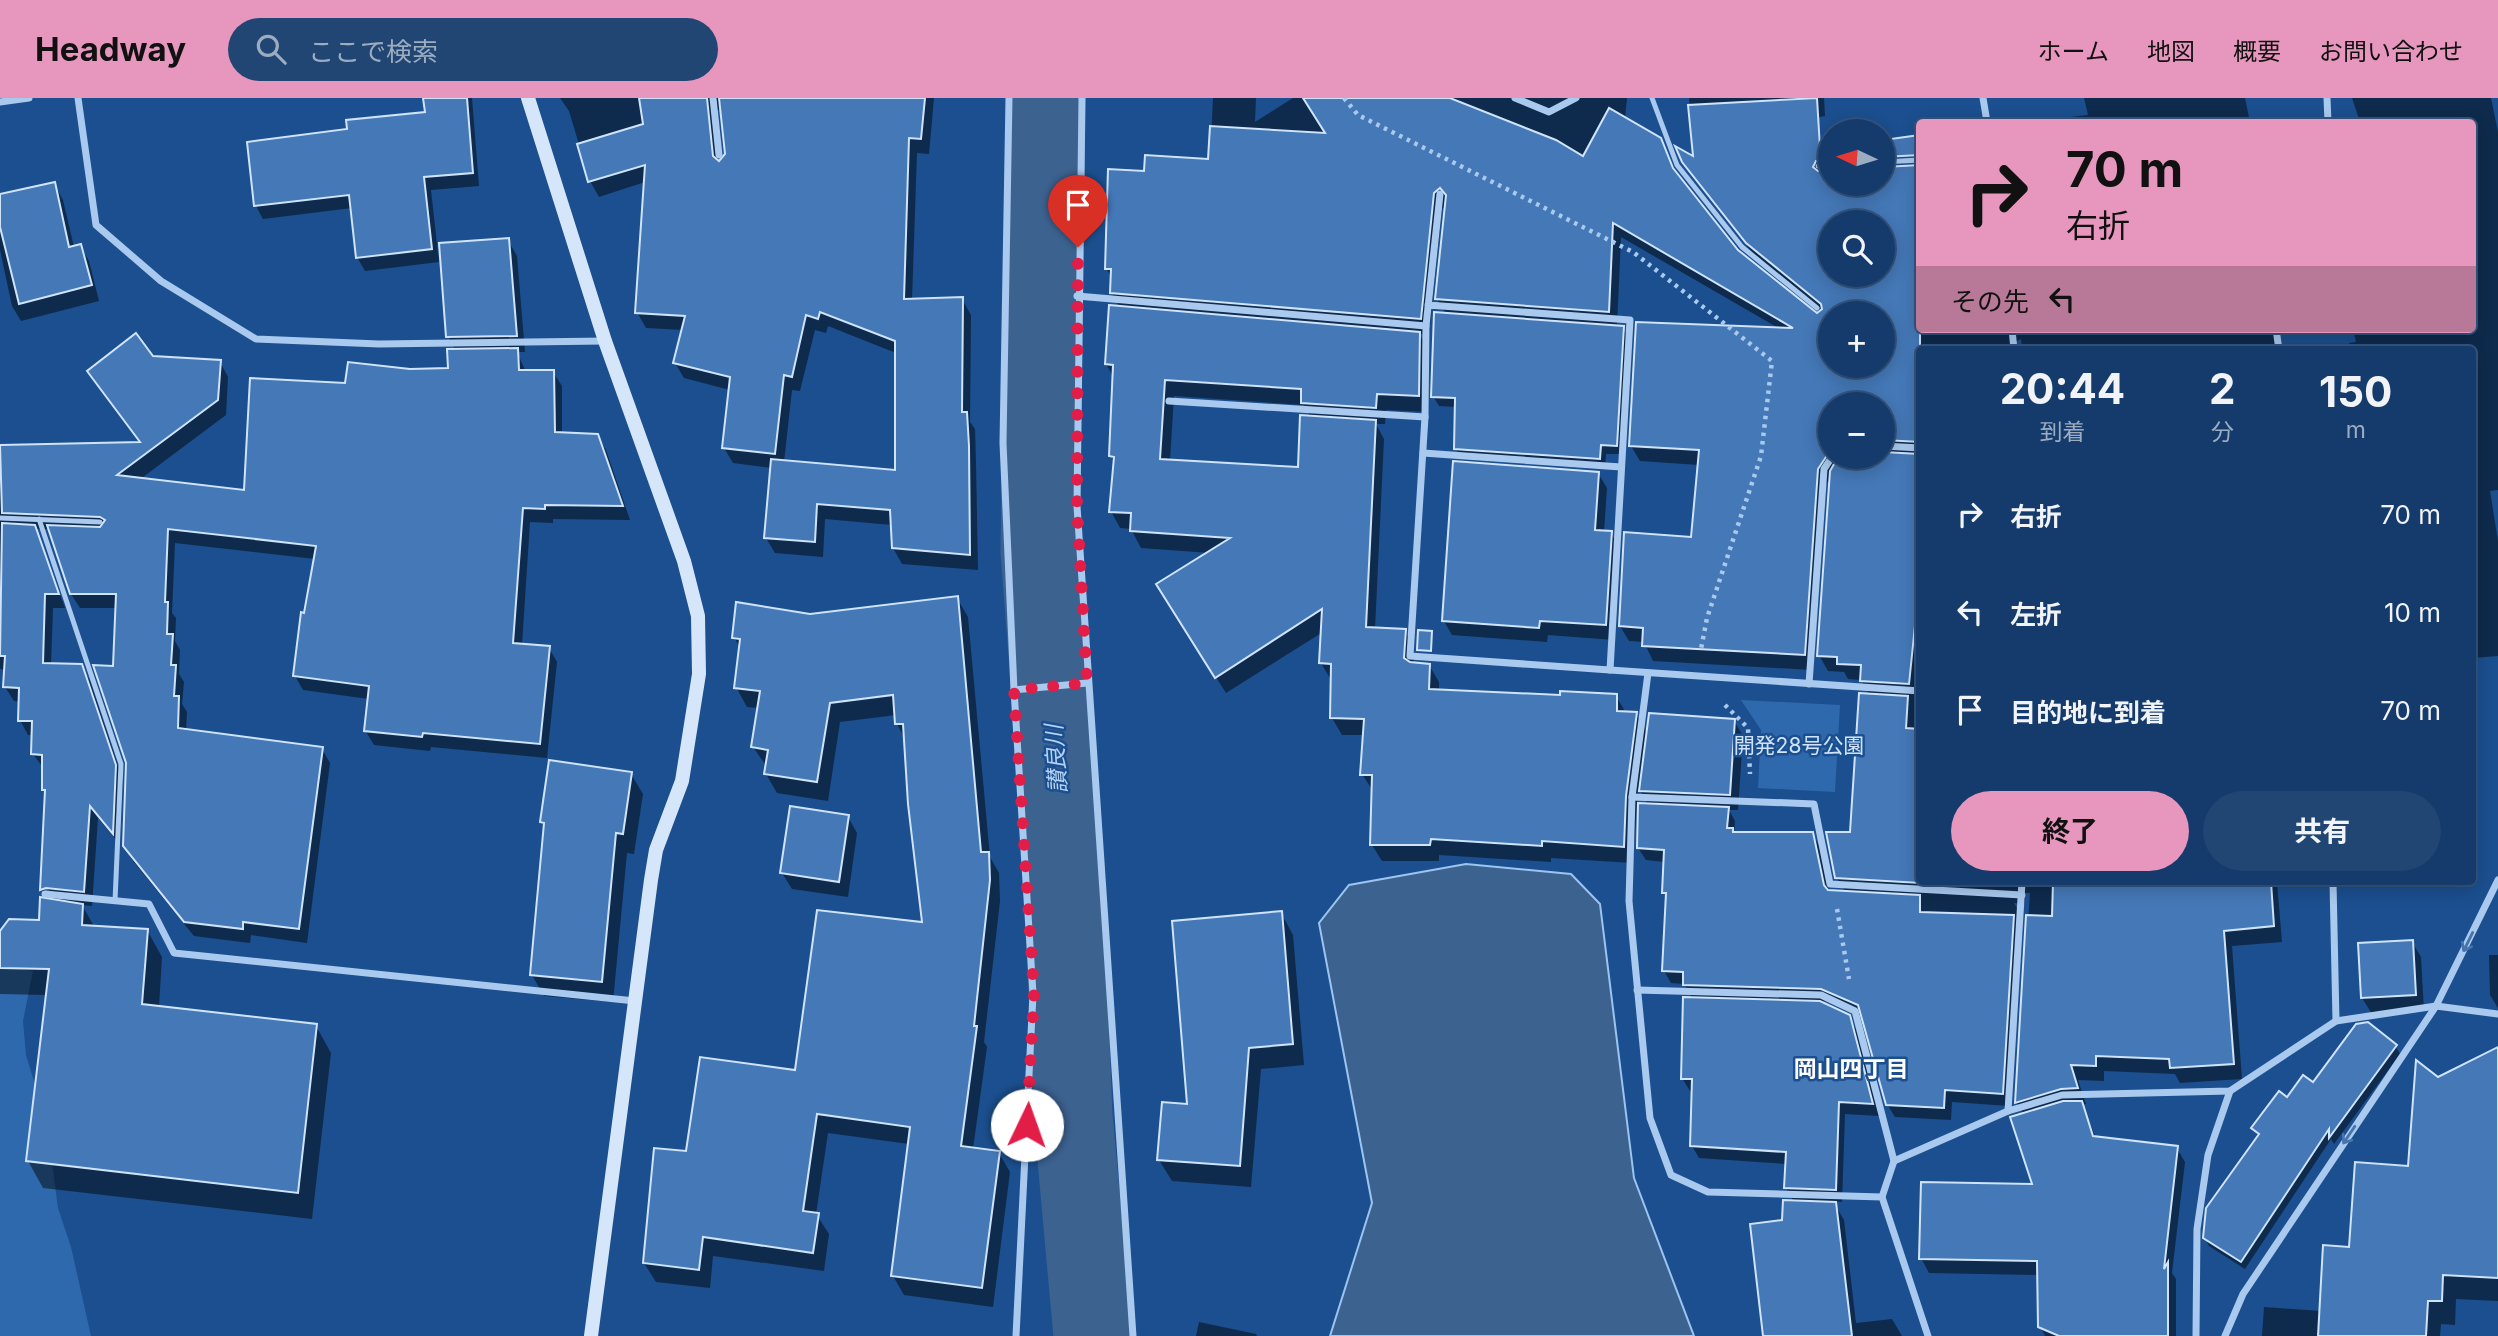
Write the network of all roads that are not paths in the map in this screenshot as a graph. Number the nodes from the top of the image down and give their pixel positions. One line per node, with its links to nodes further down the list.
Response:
1 (29, 98): 12 (street)
2 (78, 98): 23 (street)
3 (528, 98): 23 (street)
4 (713, 98): 15 (street)
5 (1009, 98): 38 (street)
6 (1082, 98): 19 (street)
7 (1515, 98): 8 (street)
8 (1576, 98)
9 (1652, 98): 21 (lane)
10 (1983, 98): 13 (street)
11 (2326, 98): 14 (street)
12 (0, 102)
13 (1986, 119)
14 (2328, 119)
15 (719, 155)
16 (1916, 160): 17 (lane)
17 (1895, 161)
18 (1440, 194): 20 (street)
19 (1077, 296): 22 (street); 36 (street)
20 (1428, 304): 22 (street); 29 (street)
21 (1817, 307)
22 (1426, 326): 25 (street)
23 (605, 341): 48 (street)
24 (1169, 401): 25 (street)
25 (1424, 417): 28 (street)
26 (1895, 447): 27 (street)
27 (1916, 448)
28 (1423, 453): 29 (street); 34 (street)
29 (1621, 467): 34 (street)
30 (1825, 469): 37 (street)
31 (0, 518): 32 (lane)
32 (39, 519): 33 (lane); 46 (lane)
33 (100, 522)
34 (1610, 670): 35 (street)
35 (1648, 673): 37 (street); 40 (street)
36 (1087, 683): 38 (street); 58 (street)
37 (1809, 684): 39 (street)
38 (1014, 690): 57 (street)
39 (1916, 691)
40 (1632, 797): 45 (street); 47 (street)
41 (2498, 880): 49 (street, one-way to 49)
42 (2022, 885): 45 (street)
43 (2333, 885): 51 (street)
44 (45, 894): 46 (street)
45 (2022, 895): 53 (street)
46 (115, 901): 48 (street)
47 (1637, 990): 54 (street); 55 (street)
48 (635, 1001): 56 (street)
49 (2435, 1006): 50 (street); 51 (street); 61 (street, one-way to 61)
50 (2498, 1014)
51 (2336, 1021): 52 (street)
52 (2230, 1091): 53 (street); 60 (street)
53 (2008, 1111): 54 (street)
54 (1894, 1161): 55 (street)
55 (1882, 1197): 59 (street)
56 (591, 1336)
57 (1016, 1336)
58 (1133, 1336)
59 (1928, 1336)
60 (2196, 1336)
61 (2225, 1336)

